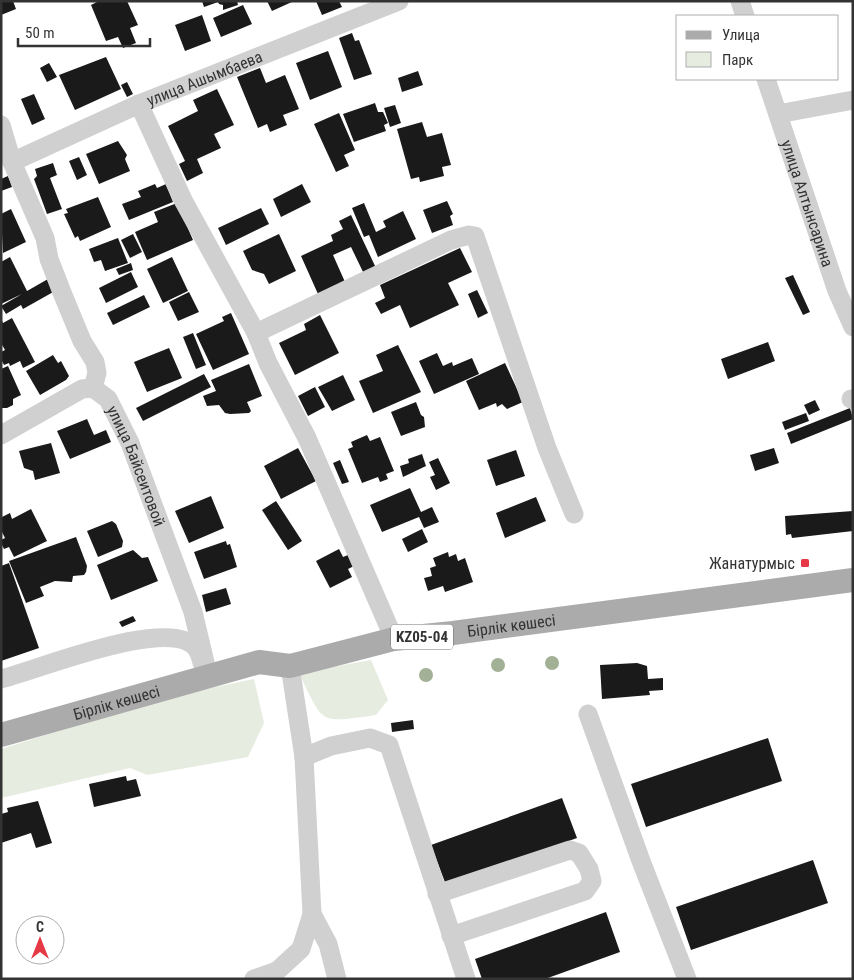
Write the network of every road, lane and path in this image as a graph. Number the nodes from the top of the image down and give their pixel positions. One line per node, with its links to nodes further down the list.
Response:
1 (399, 1): 6 (street, улица Ашымбаева)
2 (740, 1): 3 (street)
3 (745, 15)
4 (766, 80): 7 (street, улица Алтынсарина)
5 (853, 100): 7 (street)
6 (139, 104): 9 (street, улица Ашымбаева); 11 (street)
7 (778, 114): 10 (street, улица Алтынсарина)
8 (1, 126): 9 (street, улица Байсеитовой)
9 (12, 162): 12 (street, улица Байсеитовой)
10 (853, 327)
11 (256, 333): 14 (street); 16 (street)
12 (94, 388): 13 (street); 18 (street, улица Байсеитовой)
13 (1, 435)
14 (574, 514)
15 (853, 580): 16 (main road, Бірлік көшесі / KZ05-04)
16 (394, 639): 17 (main road, Бірлік көшесі / KZ05-04)
17 (290, 666): 18 (main road, Бірлік көшесі / KZ05-04); 22 (street)
18 (208, 675): 19 (street); 21 (main road, Бірлік көшесі / KZ05-04)
19 (1, 678)
20 (588, 714): 29 (street)
21 (1, 735)
22 (304, 757): 23 (street); 24 (street)
23 (437, 894): 25 (street); 25 (street)
24 (312, 914): 26 (street); 27 (street)
25 (451, 936): 28 (street)
26 (254, 979)
27 (337, 979)
28 (466, 979)
29 (687, 979)

